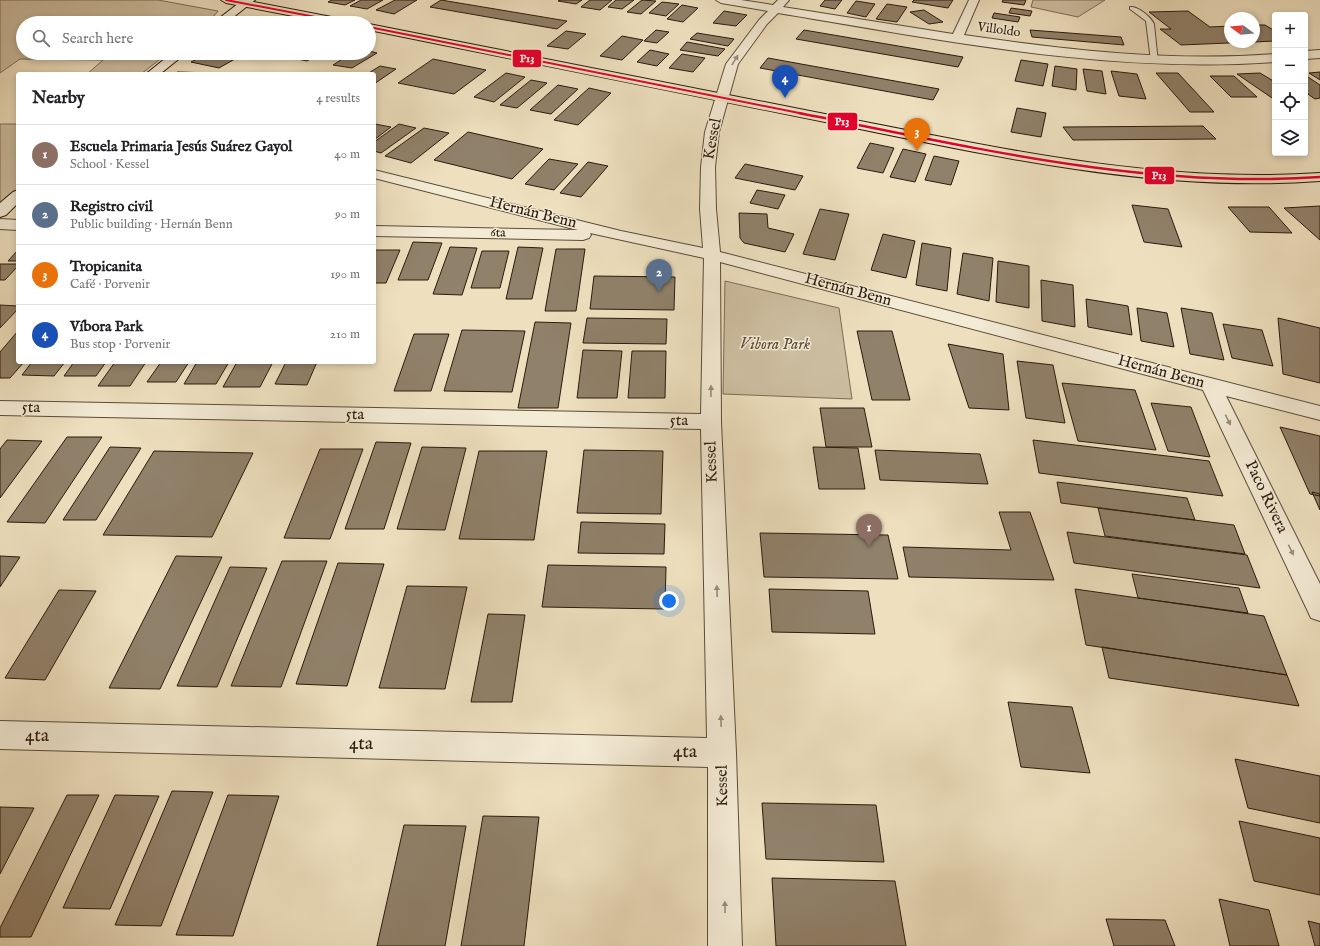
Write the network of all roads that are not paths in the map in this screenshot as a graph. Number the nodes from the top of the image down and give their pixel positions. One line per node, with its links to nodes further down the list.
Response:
1 (226, 0): 5 (main road)
2 (722, 0): 7 (street, Villoldo)
3 (784, 0): 7 (street, Kessel)
4 (974, 0): 11 (street)
5 (247, 2): 8 (street); 9 (main road)
6 (1132, 8): 16 (lane)
7 (775, 9): 11 (street, Villoldo); 18 (street, Kessel, one-way to 7)
8 (228, 16)
9 (314, 16)
10 (376, 28): 18 (main road)
11 (957, 38): 16 (street, Villoldo)
12 (1320, 54): 13 (street)
13 (1308, 55)
14 (1272, 58): 16 (street, Villoldo)
15 (171, 60): 17 (street)
16 (1155, 61)
17 (155, 72)
18 (722, 97): 20 (main road); 27 (street, Kessel)
19 (376, 175): 26 (street, Hernán Benn)
20 (1320, 177)
21 (16, 197): 22 (street)
22 (0, 212)
23 (0, 224): 24 (street)
24 (16, 225)
25 (376, 231): 26 (street, 6ta)
26 (621, 236): 27 (street, Hernán Benn)
27 (712, 255): 28 (street, Hernán Benn); 31 (street, Kessel, one-way to 27)
28 (1211, 385): 30 (street, Hernán Benn); 32 (street, Paco Rivera, one-way to 32)
29 (0, 408): 31 (street, 5ta)
30 (1320, 412)
31 (710, 422): 34 (street, Kessel, one-way to 31)
32 (1320, 610)
33 (0, 735): 34 (street, 4ta)
34 (722, 753): 35 (street, Kessel, one-way to 34)
35 (725, 946)

